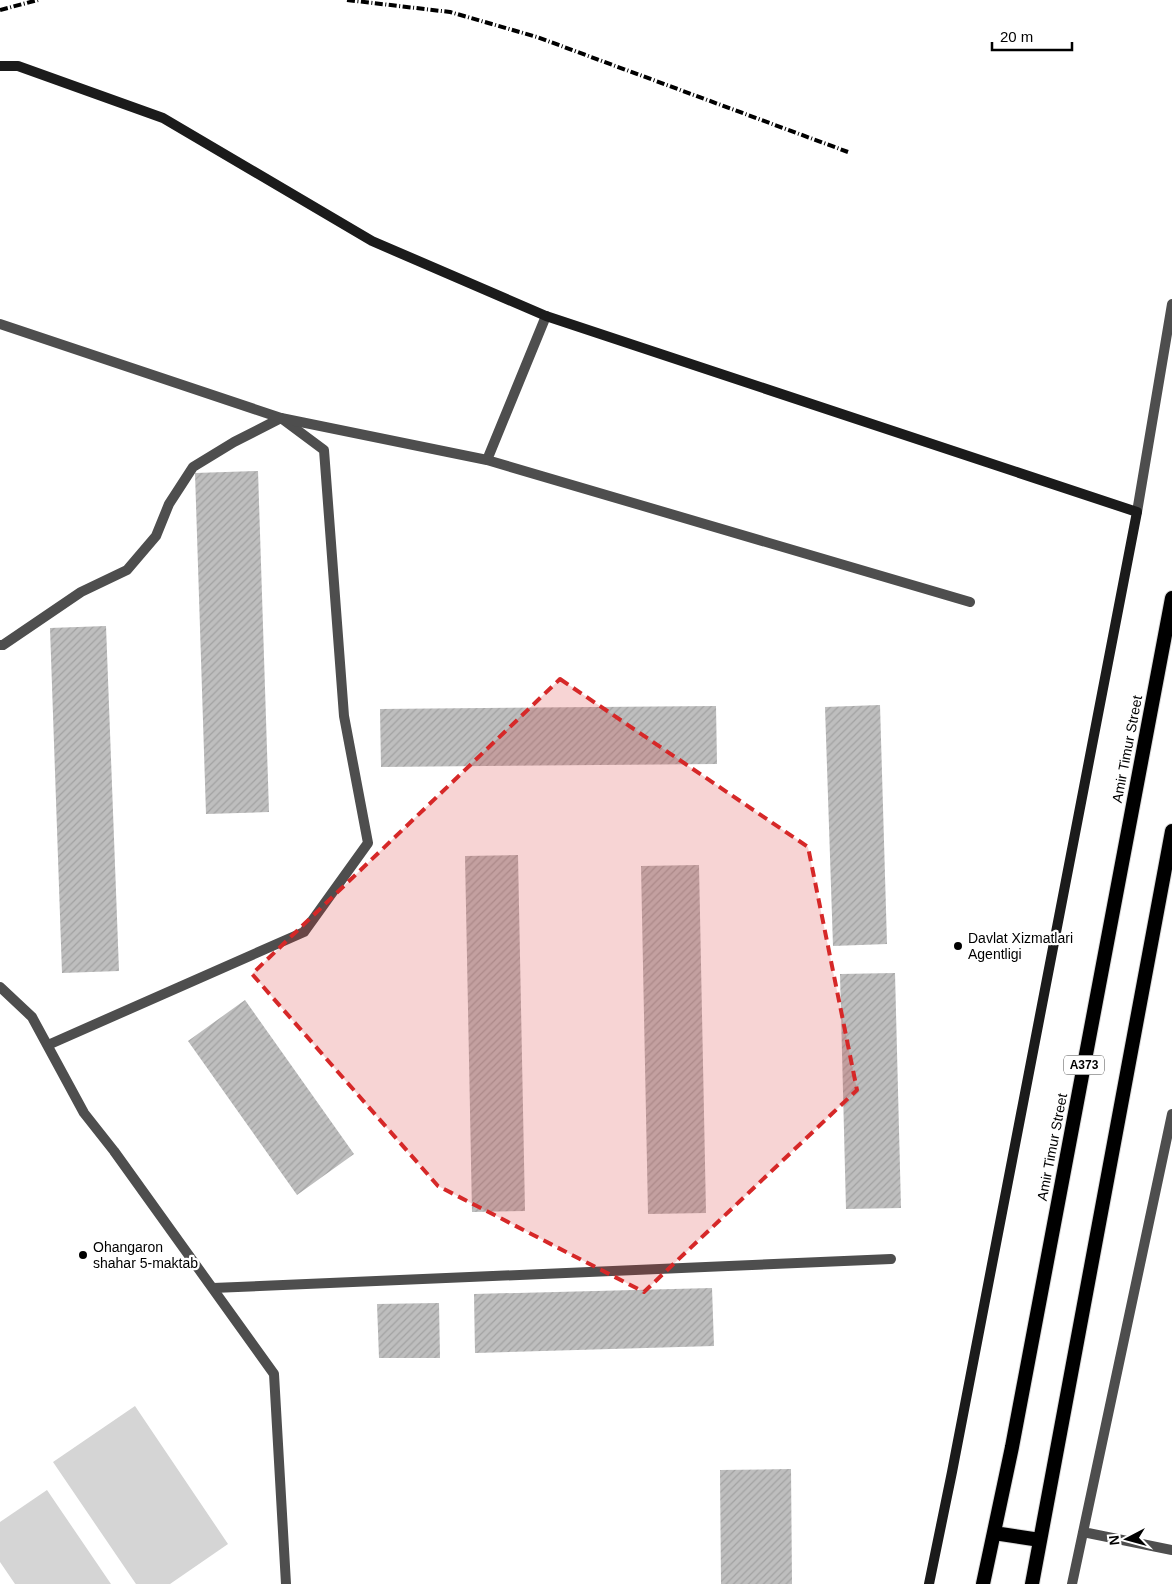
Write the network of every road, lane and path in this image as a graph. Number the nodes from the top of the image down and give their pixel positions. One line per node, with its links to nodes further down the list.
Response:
1 (0, 66): 3 (main road)
2 (1172, 304): 7 (street)
3 (546, 316): 6 (street); 7 (main road)
4 (0, 324): 5 (street)
5 (281, 418): 6 (street); 10 (street); 13 (street)
6 (487, 460): 9 (street)
7 (1137, 512): 22 (main road)
8 (1172, 598): 18 (highway, Amir Timur Street / A373)
9 (970, 602)
10 (0, 645)
11 (1172, 831): 19 (highway)
12 (0, 987): 13 (street)
13 (48, 1046): 16 (street)
14 (1172, 1114): 17 (street)
15 (891, 1259): 16 (street)
16 (213, 1288): 21 (street)
17 (1083, 1532): 20 (street); 25 (street)
18 (994, 1533): 19 (highway); 23 (highway, Amir Timur Street / A373)
19 (1040, 1540): 24 (highway)
20 (1172, 1550)
21 (286, 1584)
22 (929, 1584)
23 (983, 1584)
24 (1032, 1584)
25 (1072, 1584)

